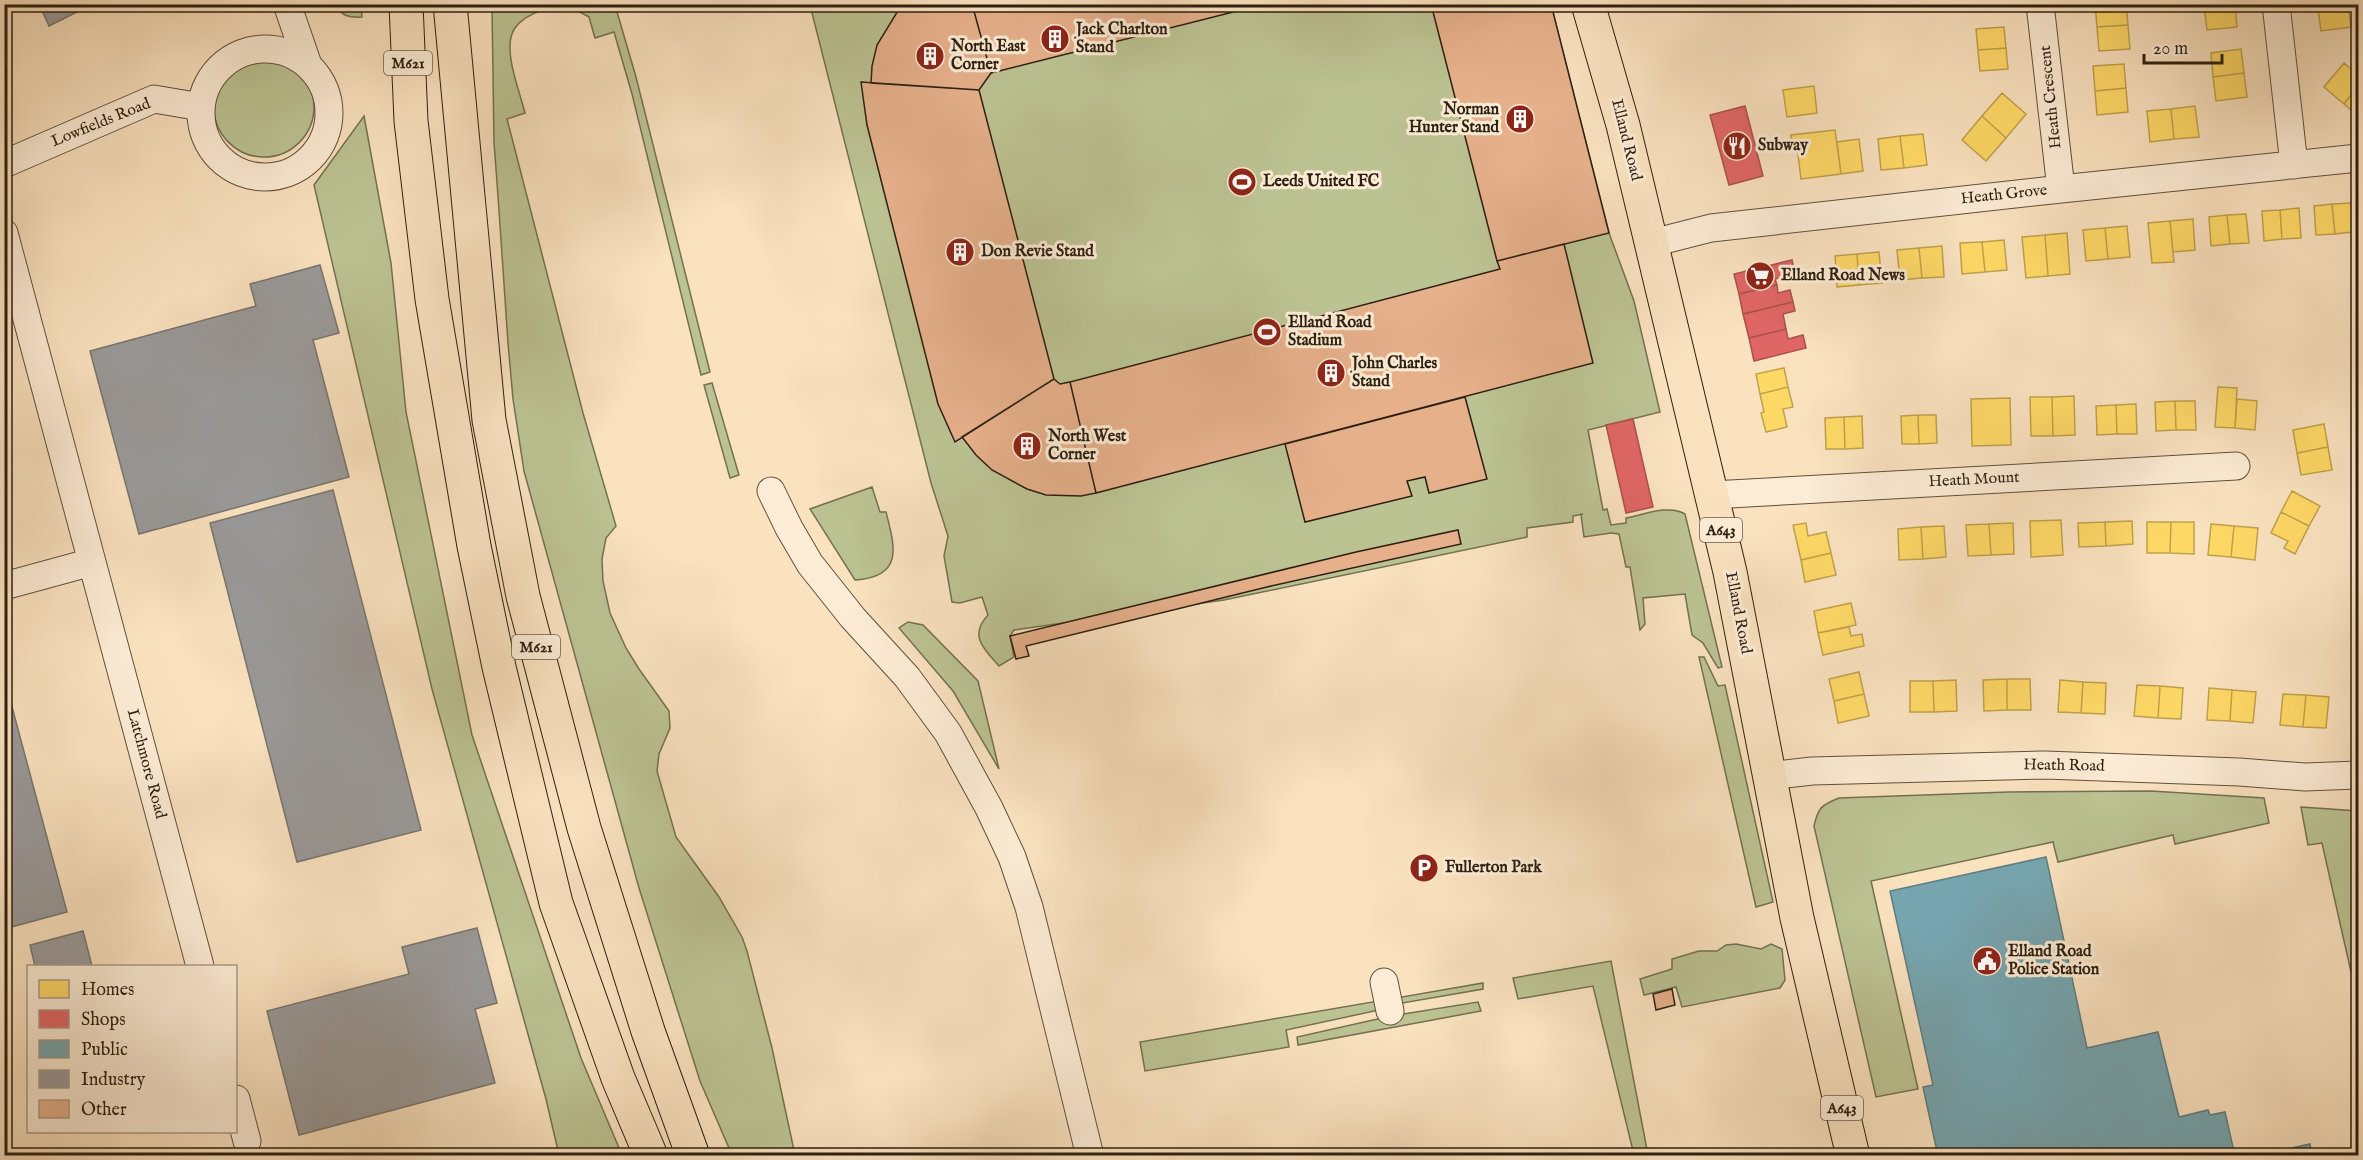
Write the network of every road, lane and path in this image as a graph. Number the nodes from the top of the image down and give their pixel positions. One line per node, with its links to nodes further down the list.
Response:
1 (386, 4): 13 (main road)
2 (406, 4): 13 (main road, M621)
3 (450, 4): 12 (main road, M621)
4 (473, 4): 12 (main road)
5 (1588, 4): 19 (main road, Elland Road / A643)
6 (2040, 4): 17 (street, Heath Crescent)
7 (2276, 4): 16 (street)
8 (287, 6): 9 (street); 10 (street)
9 (255, 49): 10 (street); 11 (street)
10 (308, 65): 11 (street)
11 (201, 107): 15 (street, Lowfields Road)
12 (461, 120): 33 (main road, M621)
13 (411, 121): 32 (main road, M621)
14 (2358, 158): 16 (street, Heath Grove)
15 (4, 164)
16 (2294, 165): 17 (street, Heath Grove)
17 (2061, 189): 19 (street, Heath Grove)
18 (4, 233): 23 (street, Latchmore Road)
19 (1652, 243): 22 (main road, Elland Road / A643)
20 (2236, 466): 22 (street, Heath Mount)
21 (771, 491): 34 (street)
22 (1713, 495): 26 (main road, Elland Road / A643)
23 (92, 562): 24 (street); 27 (street, Latchmore Road)
24 (4, 586)
25 (2358, 775): 26 (street, Heath Road)
26 (1769, 776): 35 (main road, Elland Road / A643)
27 (200, 965)
28 (1384, 982): 29 (street)
29 (1390, 1011)
30 (237, 1103): 31 (street)
31 (247, 1142)
32 (651, 1155)
33 (693, 1155)
34 (1090, 1155)
35 (1853, 1155)

